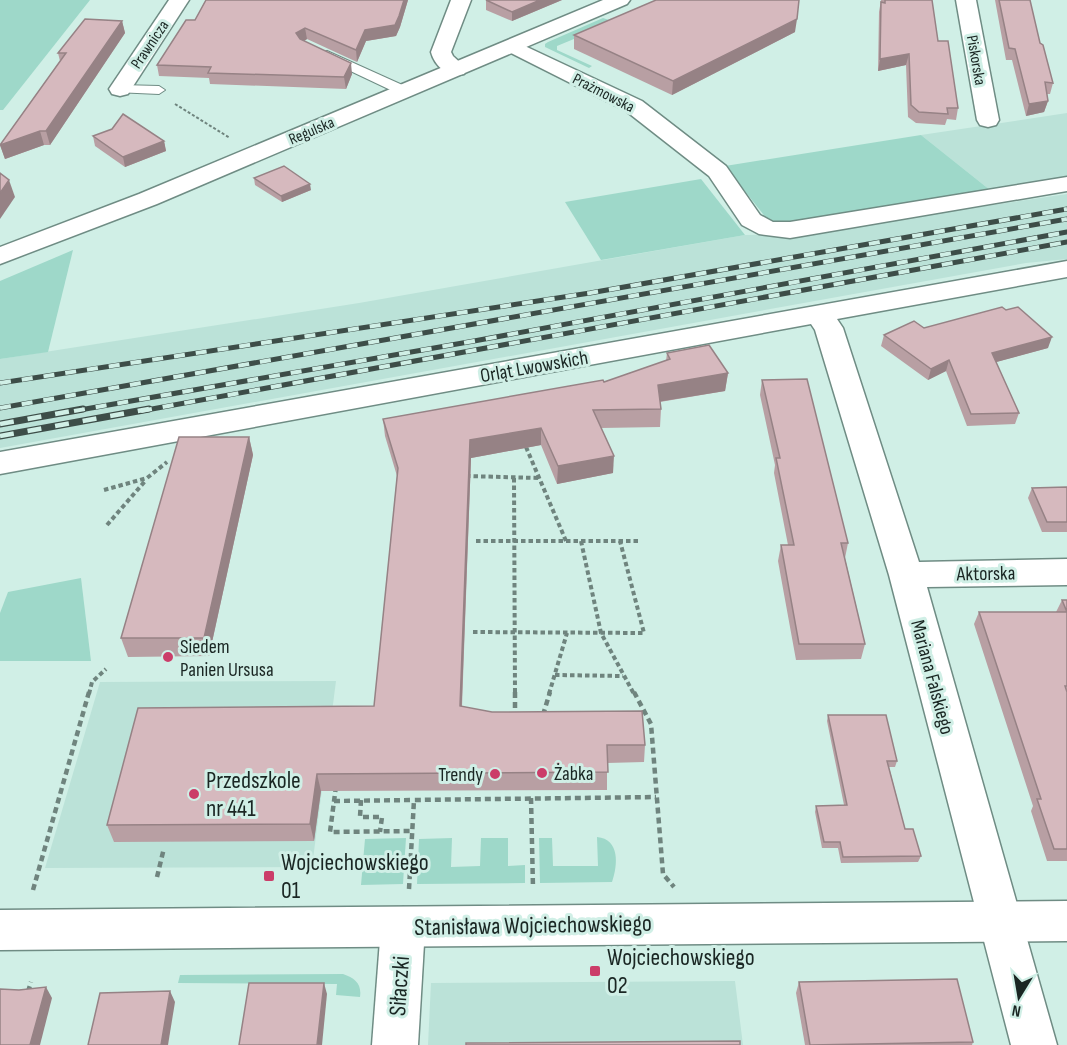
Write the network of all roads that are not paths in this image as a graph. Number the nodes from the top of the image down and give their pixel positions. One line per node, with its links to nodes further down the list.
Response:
1 (179, 0): 8 (street, Prawnicza)
2 (461, 0): 7 (street)
3 (620, 0): 5 (street, Regulska)
4 (966, 0): 11 (street, Piskorska)
5 (512, 46): 7 (street, Regulska); 12 (street, Prażmowska)
6 (316, 50): 10 (lane)
7 (456, 69): 10 (street, Regulska)
8 (120, 89): 9 (lane)
9 (159, 90)
10 (404, 91): 13 (street, Regulska)
11 (988, 120)
12 (1067, 184)
13 (0, 256)
14 (1067, 269): 15 (street, Orląt Lwowskich)
15 (818, 315): 16 (street, Orląt Lwowskich); 18 (street, Mariana Falskiego)
16 (0, 463)
17 (1067, 572): 18 (street, Aktorska)
18 (906, 575): 20 (street, Mariana Falskiego)
19 (406, 911): 20 (street, Stanisława Wojciechowskiego); 22 (street, Stanisława Wojciechowskiego); 23 (street, Siłaczki)
20 (1000, 921): 21 (street, Stanisława Wojciechowskiego); 24 (street, Mariana Falskiego)
21 (1067, 921)
22 (0, 930)
23 (395, 1045)
24 (1034, 1045)

